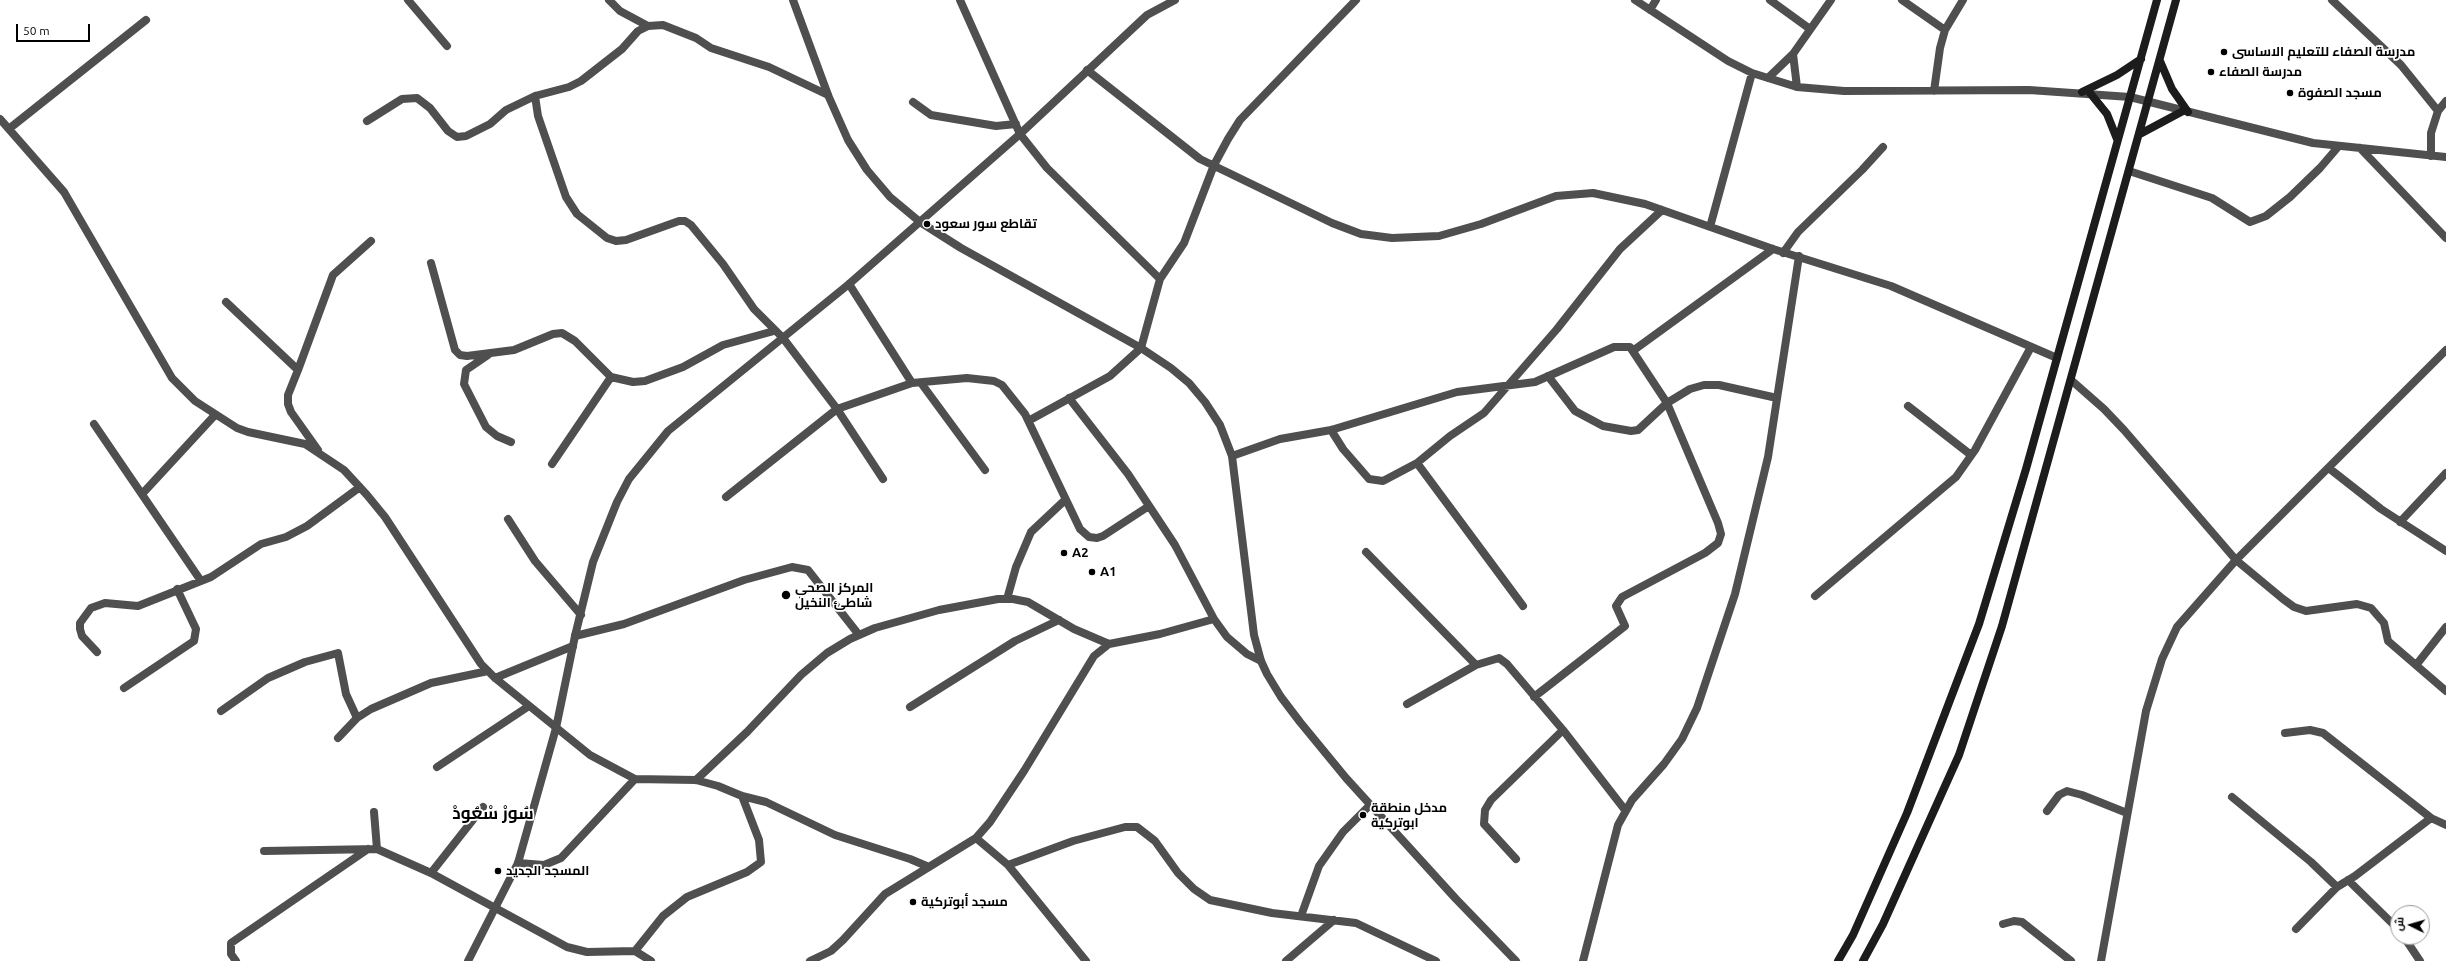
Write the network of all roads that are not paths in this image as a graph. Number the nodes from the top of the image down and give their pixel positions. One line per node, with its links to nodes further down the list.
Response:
1 (408, 0): 21 (street)
2 (609, 0): 18 (street)
3 (793, 0): 31 (street)
4 (960, 0): 41 (street)
5 (1175, 0): 25 (street)
6 (1356, 0): 51 (street)
7 (1636, 0): 16 (street)
8 (1656, 0): 16 (street)
9 (1770, 0): 19 (street)
10 (1831, 0): 19 (street)
11 (1902, 0): 20 (street)
12 (1963, 0): 20 (street)
13 (2157, 0): 23 (main road)
14 (2176, 0): 24 (main road)
15 (2332, 0): 38 (street)
16 (1650, 10): 26 (street)
17 (146, 20): 42 (street)
18 (648, 26): 31 (street); 32 (street)
19 (1810, 29): 22 (street)
20 (1945, 30): 29 (street)
21 (447, 46)
22 (1793, 54): 27 (street); 28 (street)
23 (2141, 59): 30 (main road); 33 (main road)
24 (2160, 60): 36 (main road); 37 (main road)
25 (1087, 70): 43 (street); 51 (street)
26 (1752, 73): 27 (street); 55 (street)
27 (1768, 78): 28 (street)
28 (1797, 87): 29 (street)
29 (1934, 91): 30 (street)
30 (2086, 93): 33 (street); 45 (main road)
31 (828, 95): 54 (street)
32 (535, 96): 40 (street); 65 (street)
33 (2130, 97): 36 (street); 45 (main road)
34 (2446, 101): 38 (street)
35 (913, 102): 41 (street)
36 (2149, 102): 37 (street); 44 (main road)
37 (2186, 111): 44 (main road); 47 (street)
38 (2438, 111): 49 (street)
39 (0, 119): 42 (street)
40 (367, 121)
41 (1016, 124): 43 (street)
42 (10, 128): 85 (street)
43 (1020, 134): 54 (street); 62 (street)
44 (2140, 134): 52 (main road)
45 (2117, 139): 72 (main road)
46 (1883, 147): 59 (street)
47 (2338, 147): 48 (street); 52 (street)
48 (2360, 148): 49 (street); 56 (street)
49 (2431, 156): 50 (street)
50 (2446, 157)
51 (1214, 165): 53 (street); 62 (street)
52 (2129, 171): 76 (main road)
53 (1662, 210): 55 (street); 79 (street)
54 (920, 222): 63 (street); 68 (street)
55 (1710, 227): 58 (street)
56 (2446, 238)
57 (371, 241): 73 (street)
58 (1772, 249): 59 (street); 69 (street)
59 (1784, 252): 60 (street)
60 (1799, 256): 67 (street); 81 (street)
61 (431, 263): 71 (street)
62 (1160, 279): 68 (street)
63 (850, 284): 66 (street); 77 (street)
64 (226, 302): 73 (street)
65 (774, 331): 66 (street); 75 (street)
66 (783, 338): 84 (street); 114 (street)
67 (2031, 347): 72 (street); 92 (street)
68 (1141, 348): 80 (street); 91 (street)
69 (1634, 350): 74 (street); 82 (street)
70 (2446, 350): 95 (street)
71 (488, 354): 75 (street); 89 (street)
72 (2057, 358): 182 (main road)
73 (298, 370): 90 (street)
74 (1548, 376): 79 (street); 82 (street)
75 (611, 377): 93 (street)
76 (2071, 380): 108 (street); 183 (main road)
77 (912, 383): 78 (street); 84 (street)
78 (921, 383): 86 (street); 96 (street)
79 (1506, 388): 88 (street); 94 (street)
80 (1069, 398): 86 (street); 103 (street)
81 (1777, 398): 82 (street); 147 (street)
82 (1667, 404): 130 (street)
83 (1908, 406): 92 (street)
84 (837, 409): 98 (street); 101 (street)
85 (215, 414): 90 (street); 100 (street)
86 (1030, 420): 102 (street)
87 (94, 424): 100 (street)
88 (1331, 430): 91 (street); 94 (street)
89 (511, 442)
90 (320, 452): 99 (street)
91 (1232, 456): 123 (street)
92 (1971, 456): 111 (street)
93 (552, 464)
94 (1416, 464): 113 (street)
95 (2330, 469): 105 (street); 108 (street)
96 (985, 470)
97 (2446, 473): 105 (street)
98 (883, 479)
99 (360, 487): 109 (street); 126 (street)
100 (143, 493): 109 (street)
101 (726, 497)
102 (1066, 500): 103 (street); 112 (street)
103 (1149, 506): 115 (street)
104 (508, 519): 114 (street)
105 (2400, 522): 106 (street)
106 (2446, 551)
107 (1366, 552): 125 (street)
108 (2236, 560): 124 (street); 150 (street)
109 (201, 581): 110 (street)
110 (177, 589): 122 (street); 128 (street)
111 (1816, 596)
112 (1007, 599): 116 (street); 118 (street)
113 (1523, 606)
114 (581, 614): 119 (street)
115 (1214, 619): 120 (street); 123 (street)
116 (1060, 620): 120 (street); 133 (street)
117 (2446, 627): 124 (street)
118 (860, 635): 119 (street); 142 (street)
119 (575, 636): 121 (street)
120 (1109, 644): 153 (street)
121 (573, 646): 127 (street); 136 (street)
122 (97, 652)
123 (1261, 661): 145 (street)
124 (2417, 664): 129 (street)
125 (1476, 665): 130 (street); 131 (street)
126 (488, 671): 127 (street); 135 (street)
127 (495, 678): 132 (street)
128 (124, 688)
129 (2446, 691)
130 (1534, 697): 137 (street)
131 (1407, 704)
132 (529, 706): 136 (street); 140 (street)
133 (910, 707)
134 (221, 711): 135 (street)
135 (357, 718): 139 (street)
136 (556, 728): 141 (street); 158 (street)
137 (1563, 730): 147 (street); 157 (street)
138 (2285, 733): 151 (street)
139 (338, 738)
140 (437, 767)
141 (635, 780): 142 (street); 158 (street)
142 (696, 780): 143 (street)
143 (742, 796): 160 (street); 171 (street)
144 (2232, 797): 163 (street)
145 (1370, 805): 165 (street); 180 (street)
146 (482, 807): 161 (street)
147 (1625, 810): 181 (street)
148 (2047, 811): 150 (street)
149 (374, 812): 155 (street)
150 (2127, 813): 185 (street)
151 (2431, 818): 152 (street); 162 (street)
152 (2446, 825)
153 (976, 838): 159 (street); 160 (street)
154 (369, 849): 155 (street); 156 (street); 173 (street)
155 (378, 849): 161 (street)
156 (264, 851)
157 (1516, 858)
158 (518, 863): 164 (street)
159 (1008, 865): 165 (street); 177 (street)
160 (929, 867): 172 (street)
161 (432, 873): 164 (street)
162 (2348, 880): 163 (street); 167 (street)
163 (2337, 887): 169 (street)
164 (497, 907): 171 (street); 174 (street)
165 (1301, 916): 166 (street)
166 (1334, 920): 178 (street); 179 (street)
167 (2390, 921)
168 (2003, 924): 184 (street)
169 (2296, 929)
170 (2409, 945): 186 (street)
171 (635, 951): 175 (street)
172 (822, 959): 176 (street)
173 (236, 961)
174 (468, 961)
175 (651, 961)
176 (810, 961)
177 (1086, 961)
178 (1286, 961)
179 (1436, 961)
180 (1516, 961)
181 (1583, 961)
182 (1838, 961)
183 (1863, 961)
184 (2070, 961)
185 (2100, 961)
186 (2420, 961)

